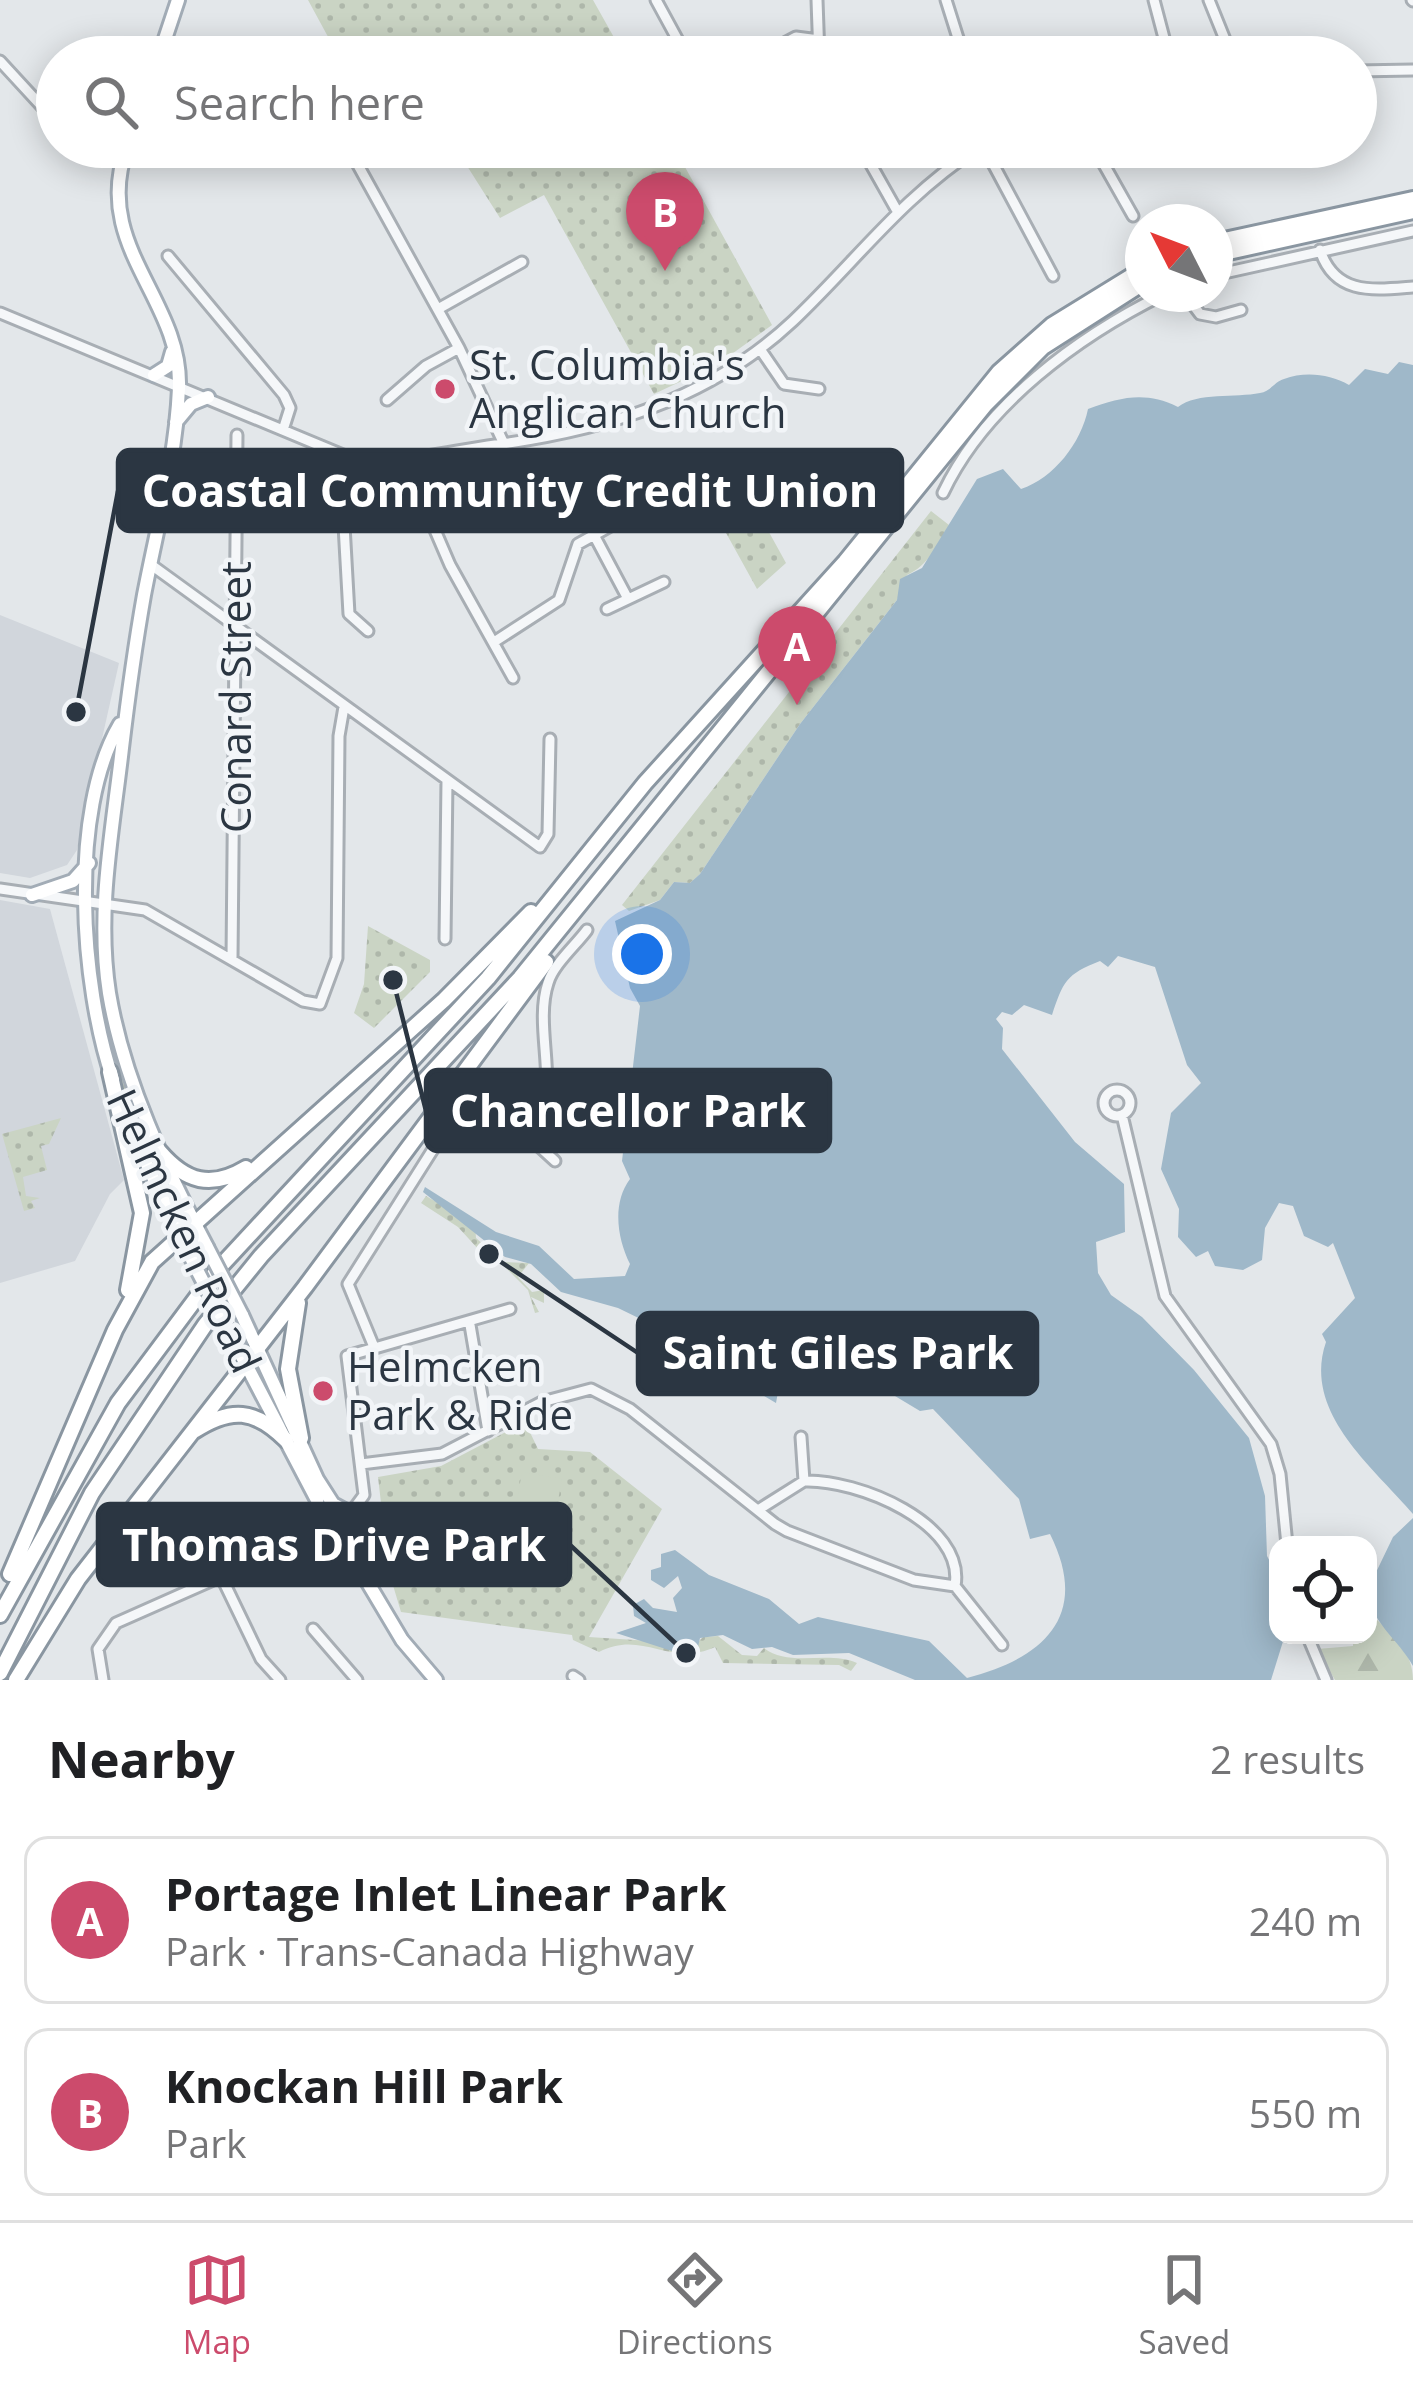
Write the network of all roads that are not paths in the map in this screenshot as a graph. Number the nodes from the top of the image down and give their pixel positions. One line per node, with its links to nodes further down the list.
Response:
1 (178, 0): 7 (main road)
2 (656, 0): 8 (street)
3 (817, 0): 9 (street)
4 (946, 0): 10 (street)
5 (1154, 0): 11 (street)
6 (1209, 0): 12 (street)
7 (166, 36)
8 (676, 36)
9 (819, 36)
10 (957, 36)
11 (1163, 36)
12 (1224, 36)
13 (0, 61): 16 (street)
14 (1413, 70): 15 (street)
15 (1377, 71)
16 (36, 100)
17 (123, 168): 43 (main road, Helmcken Road)
18 (360, 168): 38 (street)
19 (873, 168): 25 (street)
20 (952, 168): 25 (street)
21 (993, 168): 34 (street)
22 (1106, 168): 24 (street)
23 (1413, 199): 28 (highway)
24 (1125, 204)
25 (896, 209): 45 (street)
26 (1413, 211): 29 (highway)
27 (1413, 231): 30 (street)
28 (1233, 238)
29 (1233, 250)
30 (1320, 250): 33 (street); 36 (street)
31 (168, 256): 52 (street)
32 (522, 262): 38 (street)
33 (1233, 271)
34 (1054, 276)
35 (1125, 280): 73 (highway)
36 (1413, 286)
37 (1125, 293): 71 (highway)
38 (438, 309): 44 (street)
39 (1241, 310): 41 (street)
40 (1127, 312): 58 (street)
41 (1198, 312)
42 (0, 313): 46 (street)
43 (175, 345): 46 (main road); 47 (main road, Helmcken Road)
44 (459, 347): 50 (street); 54 (street)
45 (760, 349): 48 (street); 54 (street)
46 (154, 375): 47 (street)
47 (179, 385): 49 (street); 51 (main road, Helmcken Road)
48 (819, 389)
49 (208, 397): 51 (main road); 52 (street)
50 (387, 400)
51 (176, 423): 60 (main road, Helmcken Road)
52 (283, 430): 55 (street)
53 (237, 435): 64 (street, Conard Street)
54 (504, 444): 56 (street)
55 (340, 454): 56 (street); 65 (street)
56 (404, 458): 66 (street)
57 (693, 488): 59 (street)
58 (944, 493)
59 (594, 535): 62 (street); 66 (street)
60 (150, 564): 64 (street); 69 (main road, Helmcken Road)
61 (664, 582): 62 (street)
62 (627, 597): 63 (street)
63 (607, 608)
64 (237, 626): 68 (street); 81 (street, Conard Street)
65 (368, 631)
66 (494, 642): 67 (street)
67 (513, 678)
68 (344, 707): 72 (street); 81 (street)
69 (121, 723): 74 (main road, Helmcken Road); 78 (main road, Helmcken Road)
70 (550, 739): 72 (street)
71 (705, 746): 90 (highway); 113 (highway)
72 (447, 780): 80 (street)
73 (645, 783): 84 (highway); 109 (highway)
74 (89, 861): 76 (main road); 77 (main road, Helmcken Road)
75 (0, 889): 76 (street)
76 (32, 895): 77 (street)
77 (88, 903): 78 (street); 82 (main road, Helmcken Road)
78 (105, 904): 81 (street); 86 (main road, Helmcken Road)
79 (587, 930): 85 (street)
80 (445, 939)
81 (232, 959)
82 (110, 1072): 89 (main road, Helmcken Road); 93 (highway)
83 (1122, 1115): 105 (street)
84 (289, 1137): 86 (highway); 88 (highway)
85 (530, 1138): 87 (street); 94 (street)
86 (160, 1152): 88 (main road, Helmcken Road)
87 (556, 1161)
88 (194, 1222): 89 (highway); 95 (main road, Helmcken Road, bridge)
89 (178, 1234): 93 (highway); 96 (main road, Helmcken Road, bridge)
90 (304, 1287): 95 (highway); 100 (highway)
91 (510, 1309): 92 (street)
92 (470, 1324): 94 (street); 97 (street)
93 (116, 1330): 108 (highway)
94 (374, 1347): 101 (street)
95 (258, 1348): 96 (highway); 100 (main road, Helmcken Road)
96 (243, 1365): 99 (highway); 100 (main road, Helmcken Road)
97 (488, 1431): 101 (street); 103 (street)
98 (801, 1437): 102 (street)
99 (185, 1438): 100 (highway); 114 (highway)
100 (293, 1439): 104 (main road, Helmcken Road)
101 (362, 1464): 104 (street)
102 (804, 1481): 103 (street); 107 (street)
103 (758, 1510): 107 (street)
104 (334, 1520): 106 (street); 118 (main road, Helmcken Road)
105 (1286, 1536)
106 (220, 1574): 115 (street); 116 (street)
107 (955, 1586): 112 (street)
108 (0, 1596)
109 (0, 1615)
110 (313, 1629): 117 (street)
111 (1311, 1644): 119 (street)
112 (1002, 1645)
113 (0, 1673)
114 (16, 1680)
115 (103, 1680)
116 (280, 1680)
117 (358, 1680)
118 (436, 1680)
119 (1326, 1680)

